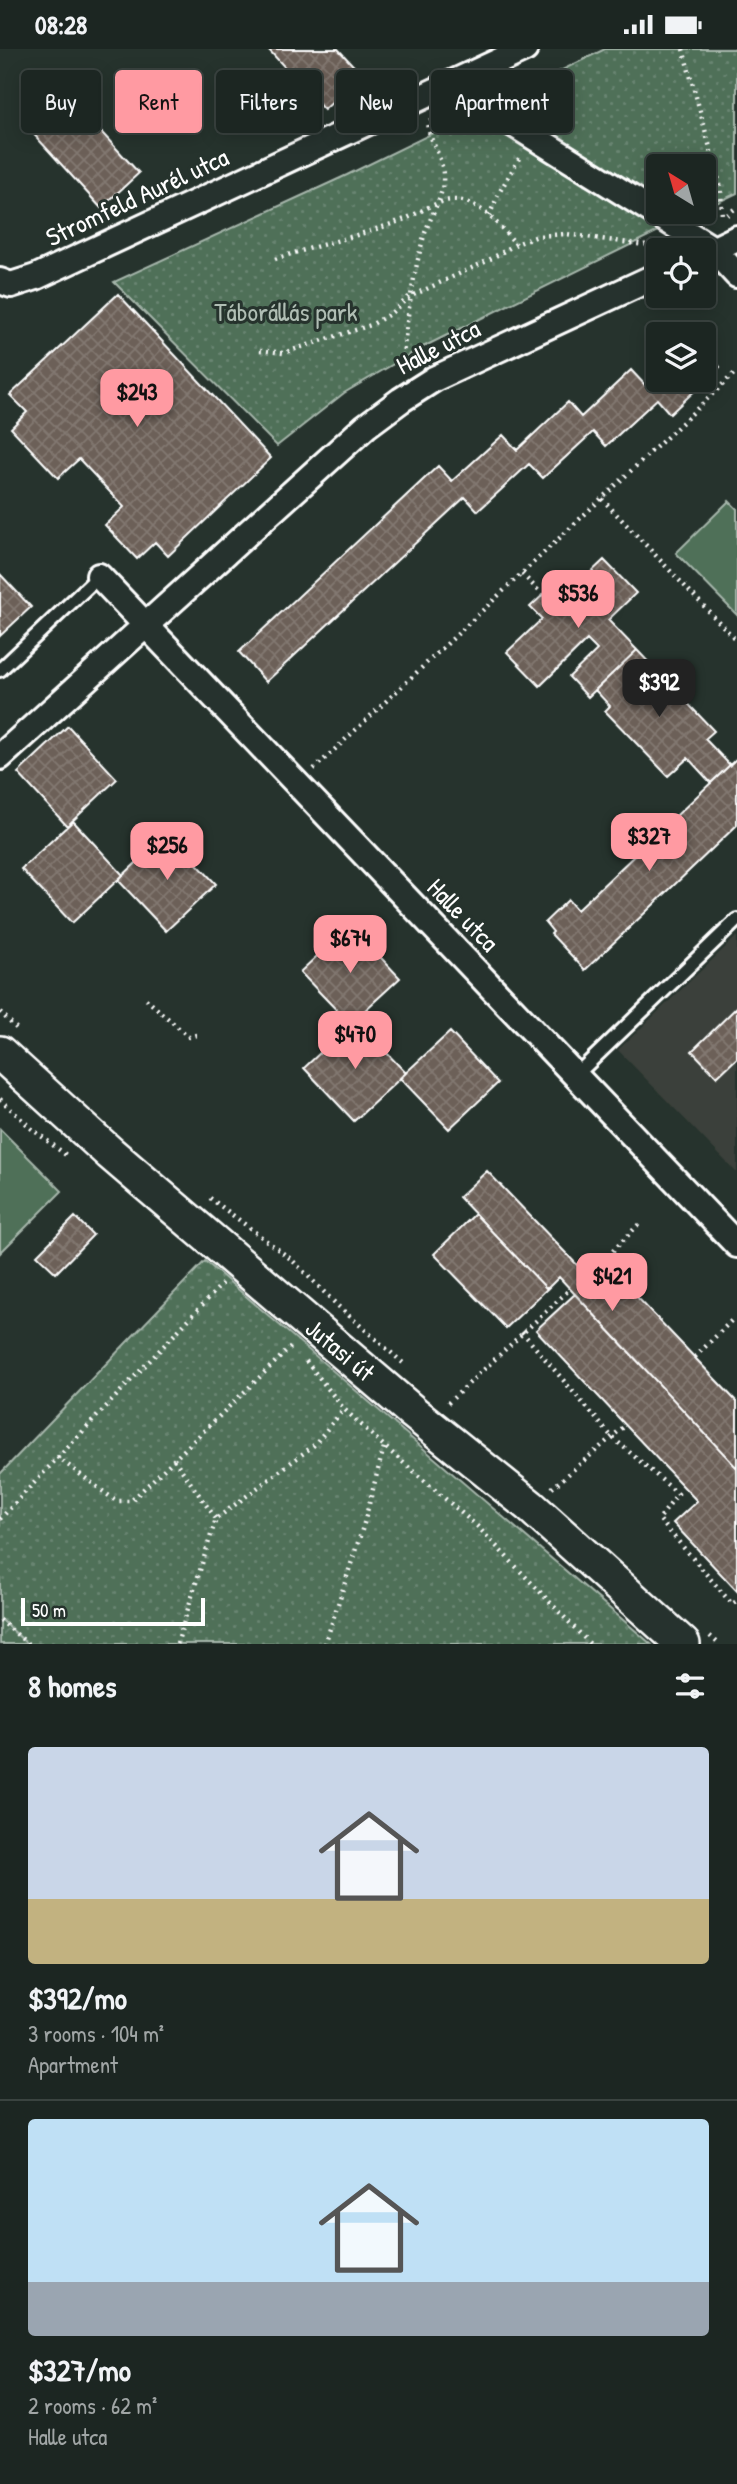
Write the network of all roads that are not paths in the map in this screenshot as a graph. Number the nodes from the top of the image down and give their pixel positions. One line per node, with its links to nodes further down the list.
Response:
1 (525, 49): 2 (street, Stromfeld Aurél utca)
2 (481, 70)
3 (431, 93): 10 (street, Stromfeld Aurél utca)
4 (527, 133): 5 (street)
5 (693, 238)
6 (737, 238): 7 (street)
7 (716, 248)
8 (716, 258): 9 (street)
9 (737, 275)
10 (0, 281)
11 (646, 281): 13 (street, Halle utca)
12 (99, 576): 13 (street, Halle utca); 14 (lane)
13 (148, 624): 15 (street, Halle utca); 18 (street, Halle utca)
14 (0, 670)
15 (0, 757)
16 (737, 920): 18 (lane)
17 (0, 1053): 20 (street, Jutasi út)
18 (575, 1076): 19 (street, Halle utca)
19 (737, 1245)
20 (683, 1644)

